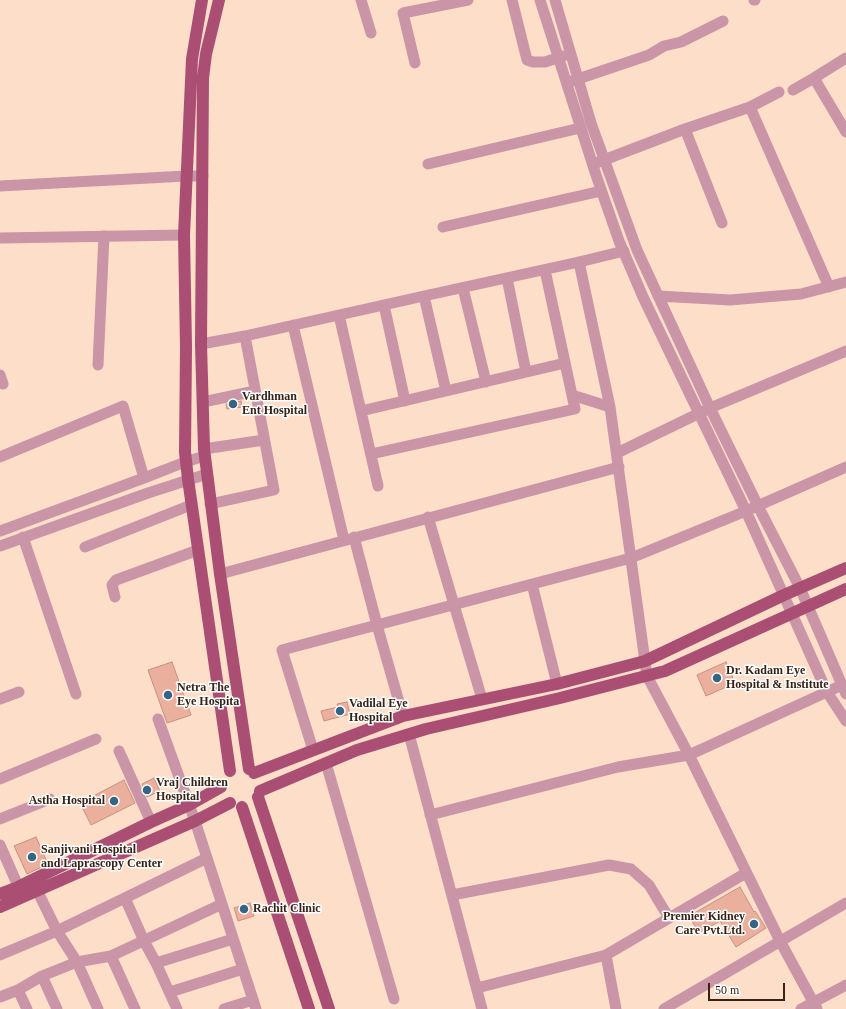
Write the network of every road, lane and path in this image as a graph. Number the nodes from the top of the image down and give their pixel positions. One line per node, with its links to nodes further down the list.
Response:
1 (202, 0): 26 (main road)
2 (218, 0): 27 (main road)
3 (361, 0): 9 (street)
4 (468, 0): 13 (street)
5 (512, 0): 11 (street)
6 (540, 0): 11 (street)
7 (555, 0): 10 (street)
8 (724, 21): 15 (street)
9 (371, 33)
10 (571, 53): 11 (street); 15 (street)
11 (558, 58): 16 (street)
12 (846, 58): 14 (street)
13 (415, 63)
14 (814, 78): 17 (street); 22 (street)
15 (577, 79): 16 (street); 23 (street)
16 (566, 83): 20 (street)
17 (793, 90)
18 (779, 92): 19 (street)
19 (750, 107): 21 (street); 40 (street)
20 (580, 128): 24 (street); 25 (street)
21 (685, 129): 23 (street); 30 (street)
22 (846, 132)
23 (603, 160): 25 (street); 43 (street)
24 (428, 164)
25 (592, 164): 29 (street)
26 (186, 176): 27 (street); 28 (street); 32 (main road)
27 (204, 176): 48 (main road)
28 (0, 186)
29 (602, 191): 31 (street); 35 (street)
30 (722, 223)
31 (443, 227)
32 (184, 235): 33 (street); 68 (main road)
33 (104, 236): 34 (street); 51 (street)
34 (0, 238)
35 (624, 251): 36 (street); 62 (street)
36 (579, 262): 37 (street); 59 (street)
37 (545, 270): 38 (street); 50 (street)
38 (507, 278): 41 (street); 52 (street)
39 (846, 282): 40 (street)
40 (829, 287): 43 (street)
41 (463, 288): 42 (street); 53 (street)
42 (424, 296): 44 (street); 55 (street)
43 (658, 296): 60 (street)
44 (384, 305): 45 (street); 57 (street)
45 (339, 315): 46 (street); 61 (street)
46 (293, 325): 47 (street); 82 (street)
47 (245, 336): 48 (street); 54 (street)
48 (201, 344): 58 (main road)
49 (846, 351): 60 (street)
50 (565, 363): 52 (street); 56 (street)
51 (98, 365)
52 (526, 372): 53 (street)
53 (486, 382): 55 (street)
54 (255, 391): 58 (street); 63 (street)
55 (446, 391): 57 (street)
56 (572, 395): 59 (street); 66 (street)
57 (405, 401): 61 (street)
58 (203, 402): 64 (main road)
59 (610, 407): 65 (street)
60 (710, 408): 62 (street); 77 (street)
61 (361, 411): 66 (street)
62 (700, 414): 65 (street); 78 (street)
63 (264, 440): 64 (street); 75 (street)
64 (204, 452): 68 (street); 71 (main road)
65 (617, 453): 69 (street)
66 (371, 454): 74 (street)
67 (0, 457): 72 (street)
68 (185, 462): 72 (street); 73 (main road)
69 (619, 467): 79 (street); 86 (street)
70 (846, 467): 77 (street)
71 (207, 474): 73 (street); 75 (main road)
72 (144, 478): 80 (street)
73 (188, 480): 76 (main road); 81 (street)
74 (378, 486)
75 (210, 504): 88 (main road)
76 (191, 505): 84 (street); 85 (main road)
77 (758, 506): 78 (street); 90 (street)
78 (746, 511): 86 (street); 92 (street)
79 (428, 517): 82 (street); 94 (street)
80 (0, 531)
81 (23, 537): 83 (street); 104 (street)
82 (348, 538): 88 (street); 97 (street)
83 (0, 546)
84 (85, 547)
85 (198, 550): 93 (street); 116 (main road)
86 (631, 558): 89 (street); 98 (street)
87 (846, 568): 90 (main road)
88 (220, 574): 117 (main road)
89 (532, 584): 94 (street); 100 (street)
90 (800, 588): 92 (main road); 95 (street)
91 (846, 589): 95 (main road)
92 (784, 595): 96 (street); 98 (main road)
93 (115, 597)
94 (453, 605): 97 (street); 106 (street)
95 (808, 607): 96 (main road); 101 (street)
96 (792, 614): 99 (main road); 103 (street)
97 (377, 626): 107 (street); 112 (street)
98 (645, 661): 99 (street); 100 (main road)
99 (647, 676): 110 (main road); 114 (street)
100 (556, 684): 106 (main road)
101 (844, 689): 103 (street)
102 (19, 692): 105 (street)
103 (827, 692): 109 (street); 114 (street)
104 (76, 694)
105 (0, 699)
106 (482, 699): 107 (main road)
107 (403, 716): 112 (main road)
108 (158, 719): 123 (street)
109 (846, 720)
110 (409, 734): 115 (main road); 125 (street)
111 (96, 739): 118 (street)
112 (313, 750): 117 (main road)
113 (119, 751): 128 (street)
114 (689, 755): 125 (street); 131 (street)
115 (326, 763): 120 (main road); 157 (street)
116 (230, 770): 117 (main road); 119 (main road)
117 (252, 771): 120 (main road)
118 (0, 779)
119 (221, 787): 122 (main road); 123 (main road)
120 (259, 794): 124 (main road); 167 (main road)
121 (50, 799): 126 (street)
122 (230, 803): 124 (main road); 127 (main road)
123 (189, 805): 127 (street); 128 (main road)
124 (242, 807): 166 (main road)
125 (430, 815): 135 (street)
126 (0, 819)
127 (195, 821): 130 (street); 132 (main road)
128 (151, 822): 133 (main road)
129 (0, 845): 133 (street)
130 (207, 858): 136 (street); 138 (street)
131 (746, 873): 140 (street); 144 (street)
132 (37, 890): 133 (main road); 141 (street)
133 (20, 892): 134 (main road); 139 (main road)
134 (0, 894)
135 (452, 895): 140 (street); 153 (street)
136 (125, 898): 141 (street); 143 (street)
137 (846, 903): 144 (street)
138 (222, 904): 142 (street); 143 (street)
139 (0, 907)
140 (669, 918): 146 (street)
141 (57, 931): 145 (street); 148 (street)
142 (233, 939): 149 (street); 150 (street)
143 (144, 941): 147 (street); 149 (street)
144 (780, 941): 159 (street); 170 (street)
145 (0, 955)
146 (606, 955): 153 (street); 169 (street)
147 (111, 956): 148 (street); 163 (street)
148 (77, 962): 151 (street); 162 (street)
149 (156, 963): 155 (street)
150 (243, 968): 155 (street); 158 (street)
151 (42, 976): 154 (street); 161 (street)
152 (846, 985): 159 (street)
153 (477, 988): 168 (street)
154 (18, 990): 156 (street); 160 (street)
155 (170, 992): 164 (street)
156 (0, 997)
157 (394, 999)
158 (255, 1004): 165 (street)
159 (815, 1006): 171 (street)
160 (27, 1009)
161 (57, 1009)
162 (98, 1009)
163 (135, 1009)
164 (177, 1009)
165 (224, 1009)
166 (309, 1009)
167 (329, 1009)
168 (482, 1009)
169 (616, 1009)
170 (664, 1009)
171 (801, 1009)

